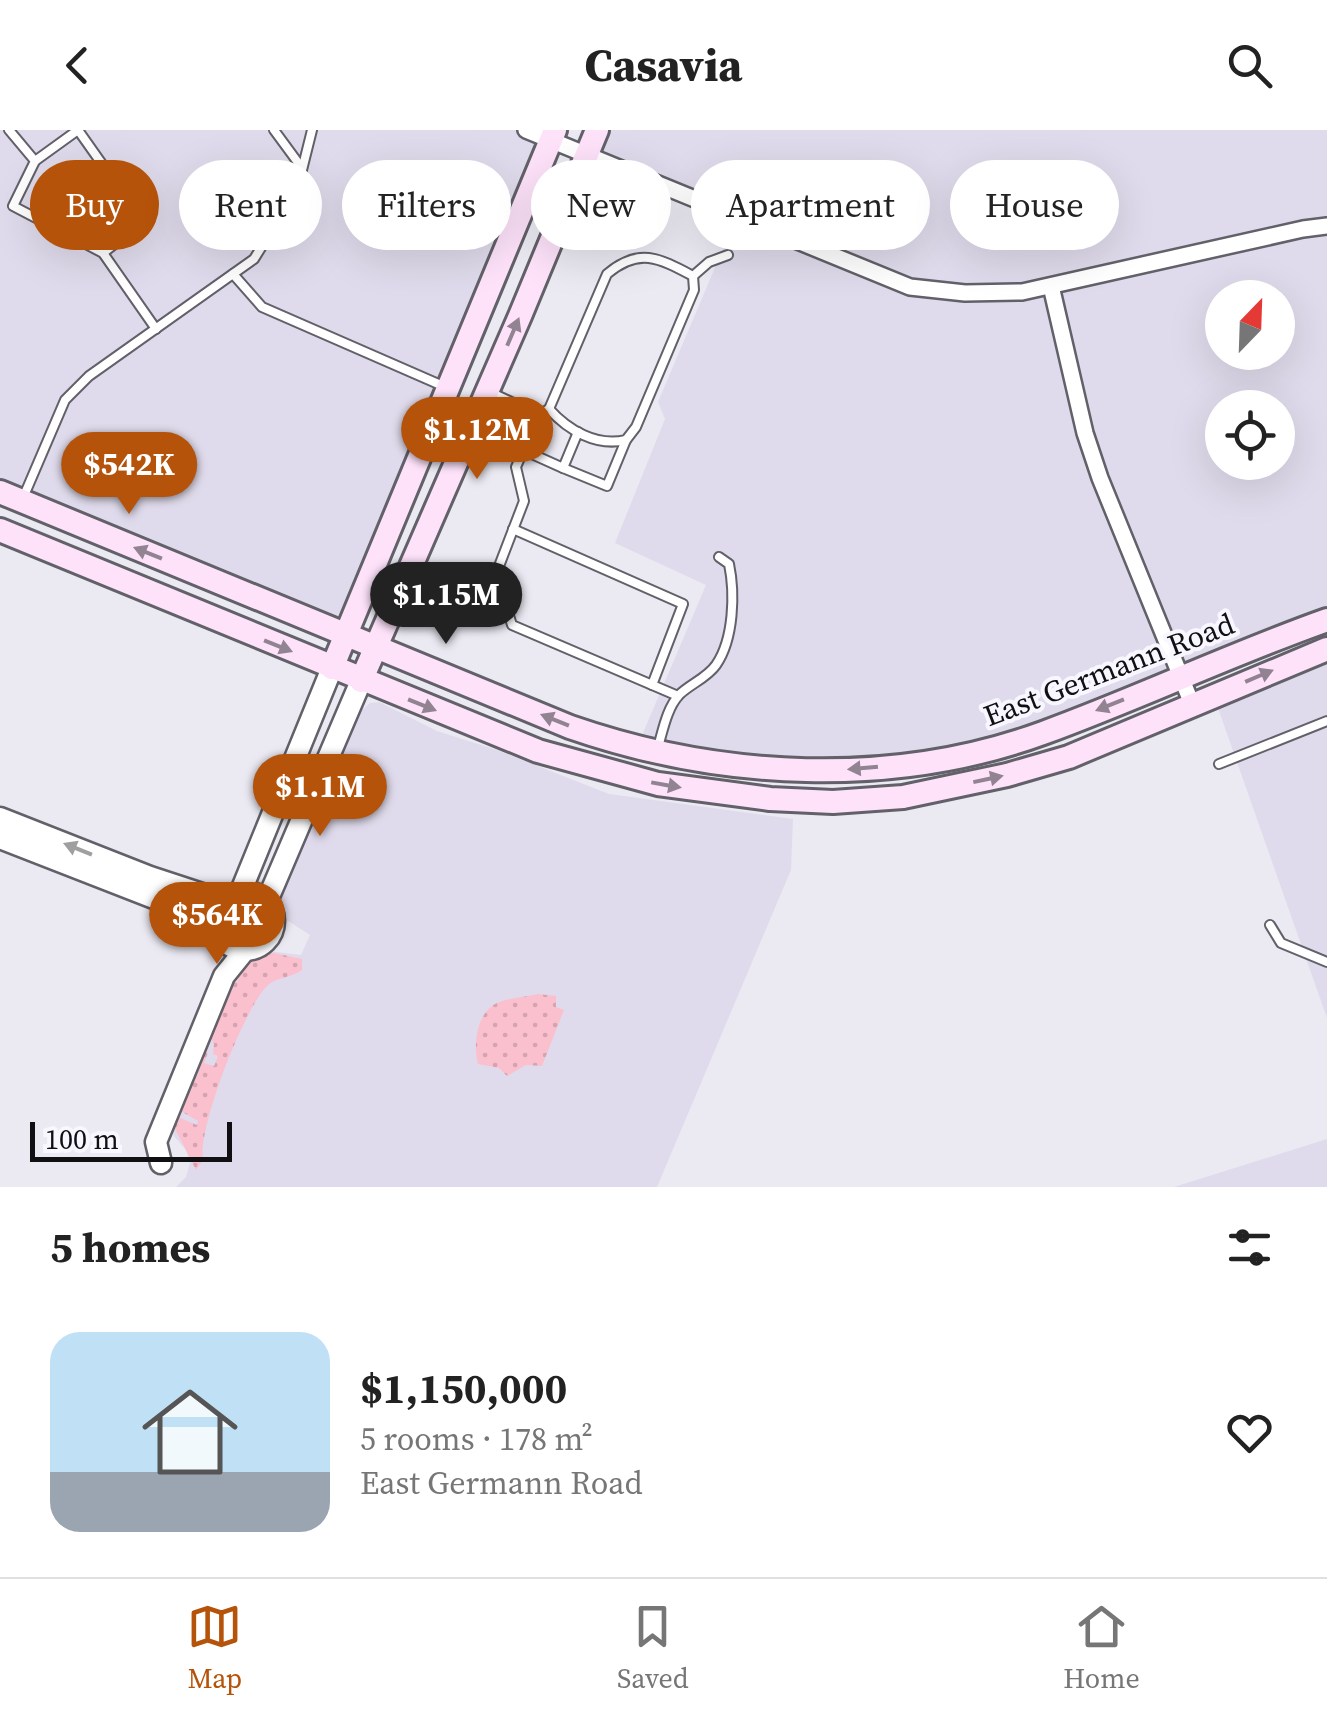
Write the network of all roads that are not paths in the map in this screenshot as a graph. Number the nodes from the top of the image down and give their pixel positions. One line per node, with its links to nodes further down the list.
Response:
1 (9, 130): 8 (lane)
2 (78, 130): 9 (lane); 17 (lane)
3 (274, 130): 10 (lane)
4 (312, 130): 11 (lane)
5 (526, 130): 7 (street)
6 (596, 130): 7 (main road)
7 (565, 143): 21 (street); 23 (main road); 24 (main road, one-way to 7)
8 (34, 160)
9 (36, 160)
10 (296, 160)
11 (304, 160)
12 (30, 171): 14 (lane)
13 (0, 201): 14 (lane)
14 (13, 206): 17 (lane)
15 (1327, 226): 21 (street)
16 (260, 250): 19 (lane)
17 (102, 253): 22 (lane)
18 (728, 255): 20 (lane)
19 (233, 274): 22 (lane); 23 (lane)
20 (693, 276): 25 (lane); 28 (lane)
21 (1051, 286): 40 (street)
22 (156, 328): 31 (lane)
23 (448, 388): 36 (main road)
24 (488, 391): 26 (lane); 37 (main road)
25 (549, 409): 26 (lane); 27 (lane)
26 (539, 415): 29 (lane)
27 (578, 432): 28 (lane); 30 (lane)
28 (626, 440): 30 (lane)
29 (523, 450): 30 (lane); 32 (lane)
30 (563, 468)
31 (11, 497): 36 (main road, East Germann Road, one-way to 31)
32 (513, 529): 42 (lane); 42 (lane)
33 (0, 530): 39 (main road, East Germann Road, one-way to 39)
34 (719, 557): 43 (lane)
35 (1327, 620): 40 (main road, East Germann Road)
36 (346, 634): 37 (main road, East Germann Road); 39 (main road)
37 (376, 646): 41 (main road); 47 (main road, East Germann Road, one-way to 37)
38 (1327, 649): 44 (main road, East Germann Road, one-way to 38)
39 (332, 668): 41 (main road, East Germann Road); 51 (street)
40 (1182, 676): 44 (street); 47 (main road, East Germann Road, one-way to 47)
41 (361, 680): 46 (main road, East Germann Road, one-way to 46); 52 (street)
42 (652, 685): 43 (lane)
43 (678, 696): 47 (lane)
44 (1192, 704): 46 (main road, East Germann Road, one-way to 44)
45 (1327, 721): 48 (lane)
46 (538, 750): 47 (main road)
47 (657, 751)
48 (1219, 764)
49 (0, 818): 51 (street, one-way to 49)
50 (0, 838): 54 (street)
51 (233, 894): 52 (street); 54 (street)
52 (267, 901): 55 (street)
53 (1270, 925): 56 (lane)
54 (220, 935): 55 (street); 57 (street)
55 (244, 950): 57 (street)
56 (1327, 962)
57 (224, 976): 58 (street)
58 (161, 1163)

